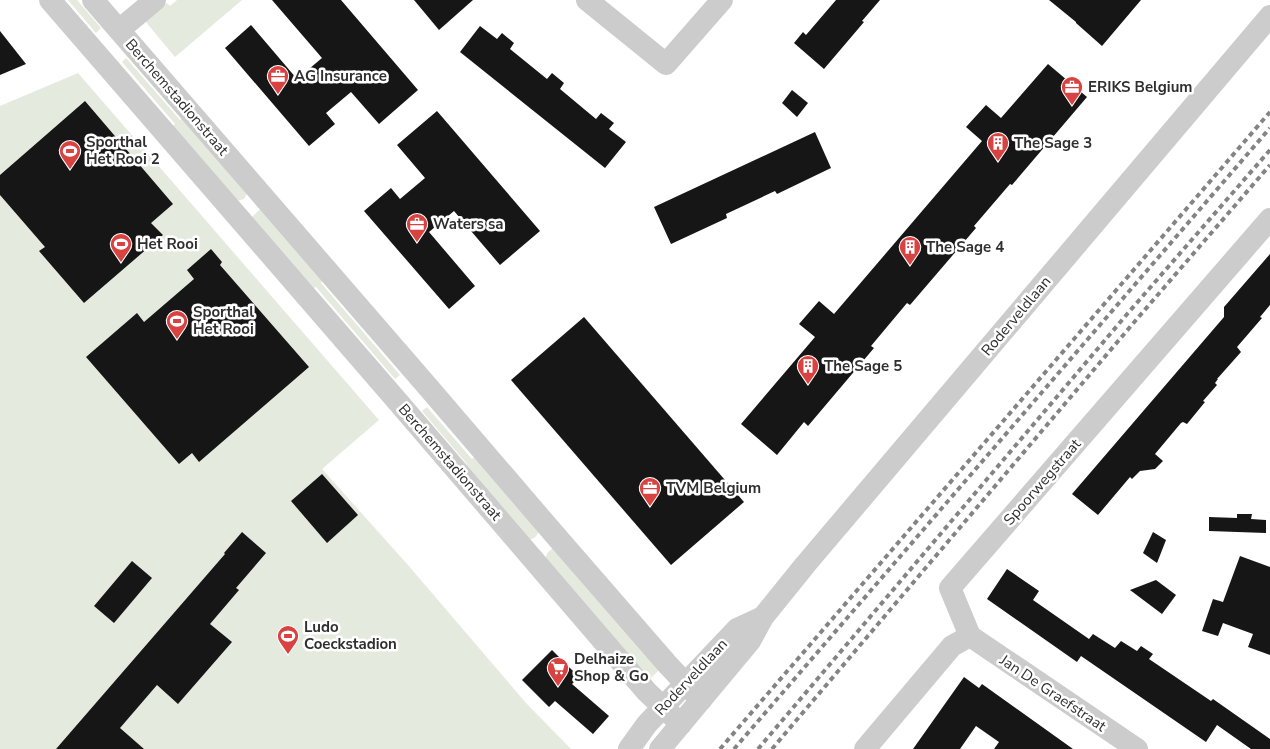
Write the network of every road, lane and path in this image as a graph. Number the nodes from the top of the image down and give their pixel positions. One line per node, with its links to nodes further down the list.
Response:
1 (50, 0): 9 (street, Berchemstadionstraat)
2 (93, 0): 7 (street, Berchemstadionstraat)
3 (155, 0): 7 (street)
4 (587, 0): 5 (street)
5 (722, 0)
6 (1270, 16): 13 (street, Roderveldlaan)
7 (119, 30): 8 (street, Berchemstadionstraat)
8 (261, 194): 9 (street); 11 (street, Berchemstadionstraat)
9 (237, 216): 12 (street, Berchemstadionstraat)
10 (1270, 219): 14 (street, Spoorwegstraat)
11 (554, 535): 12 (street); 15 (street, Berchemstadionstraat)
12 (531, 556): 17 (street, Berchemstadionstraat)
13 (763, 616): 15 (street, Roderveldlaan); 16 (street, Roderveldlaan)
14 (970, 636): 21 (street); 22 (street, Jan De Graefstraat)
15 (686, 683): 16 (street, Berchemstadionstraat); 17 (street, Roderveldlaan)
16 (701, 700): 18 (street, Roderveldlaan)
17 (663, 707): 18 (street, Berchemstadionstraat); 19 (street, Roderveldlaan)
18 (681, 724): 20 (street, Roderveldlaan)
19 (628, 749)
20 (660, 749)
21 (865, 749)
22 (1137, 749)

